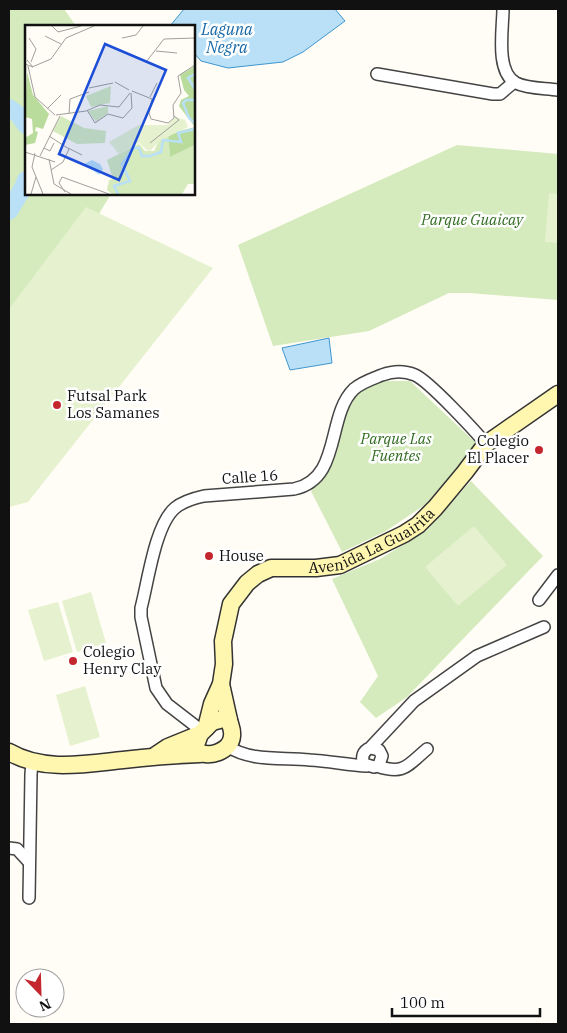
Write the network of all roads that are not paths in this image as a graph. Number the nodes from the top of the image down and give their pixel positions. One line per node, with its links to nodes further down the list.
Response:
1 (503, 9): 3 (street)
2 (377, 74): 3 (street)
3 (514, 82): 4 (street)
4 (558, 90)
5 (558, 394): 6 (street, Avenida La Guairita)
6 (486, 444): 10 (street, Avenida La Guairita); 12 (street, Calle 16)
7 (558, 575): 8 (street)
8 (539, 600)
9 (544, 627): 14 (street)
10 (222, 684): 11 (street, Avenida La Guairita); 12 (street, Avenida La Guairita)
11 (228, 720): 12 (street); 13 (street, Avenida La Guairita)
12 (203, 731): 17 (street, Avenida La Guairita); 18 (street)
13 (227, 746): 17 (street); 20 (street)
14 (367, 749): 20 (street); 21 (street); 21 (street)
15 (427, 749): 21 (street)
16 (9, 752): 19 (street)
17 (200, 754): 18 (street)
18 (155, 756): 19 (street)
19 (32, 763): 23 (street)
20 (336, 763): 21 (street)
21 (375, 763)
22 (9, 848): 23 (street)
23 (29, 862): 24 (street)
24 (29, 898)

